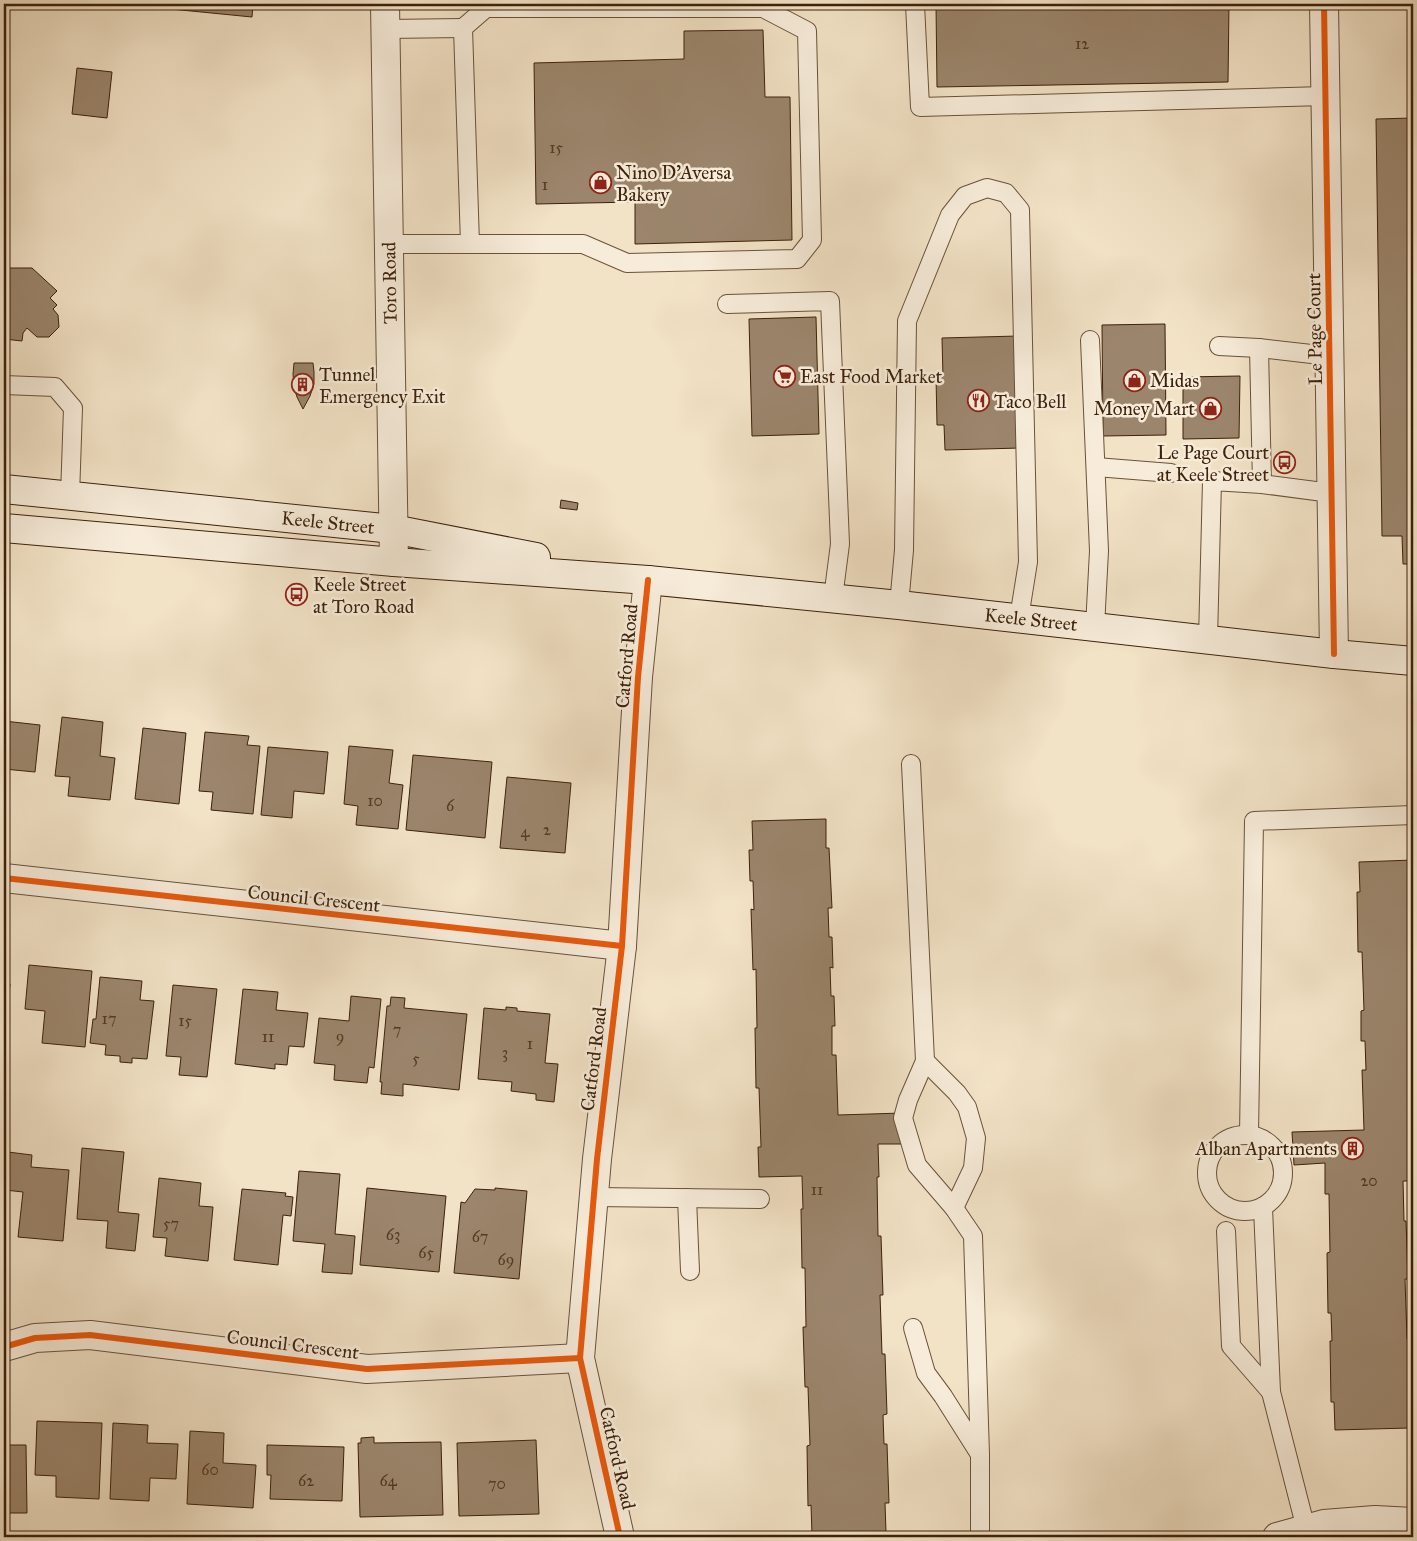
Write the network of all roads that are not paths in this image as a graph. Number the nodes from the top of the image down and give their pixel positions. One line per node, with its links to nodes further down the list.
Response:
1 (915, 4): 5 (lane)
2 (1324, 4): 5 (street, Le Page Court)
3 (386, 16): 4 (lane); 6 (street, Toro Road)
4 (463, 28): 7 (lane); 7 (lane)
5 (1326, 96): 12 (street, Le Page Court)
6 (389, 244): 7 (lane); 21 (street, Toro Road)
7 (470, 244)
8 (727, 304): 24 (lane)
9 (1090, 340): 14 (lane)
10 (1219, 346): 11 (lane)
11 (1259, 348): 12 (lane); 16 (lane)
12 (1329, 356): 18 (street, Le Page Court)
13 (4, 385): 19 (lane)
14 (1096, 467): 15 (lane); 27 (lane)
15 (1171, 473)
16 (1262, 484): 18 (lane); 28 (lane)
17 (4, 489): 19 (street, Keele Street)
18 (1331, 493): 29 (street, Le Page Court)
19 (70, 496): 21 (street, Keele Street)
20 (4, 528): 22 (street, Keele Street)
21 (393, 529): 22 (street, Toro Road); 23 (street, Keele Street)
22 (394, 562): 23 (street, Keele Street)
23 (648, 580): 24 (street, Keele Street); 34 (street, Catford Road)
24 (833, 598): 25 (street, Keele Street)
25 (899, 605): 26 (street, Keele Street); 26 (lane)
26 (1019, 618): 27 (street, Keele Street)
27 (1095, 627): 28 (street, Keele Street)
28 (1208, 639): 29 (street, Keele Street)
29 (1334, 654): 30 (street, Keele Street)
30 (1413, 661)
31 (911, 764): 35 (lane)
32 (1413, 815): 36 (lane)
33 (4, 878): 34 (street, Council Crescent)
34 (622, 946): 37 (street, Catford Road)
35 (925, 1061): 40 (lane); 40 (lane)
36 (1249, 1134): 41 (lane); 41 (lane)
37 (594, 1197): 38 (lane); 46 (street, Catford Road)
38 (687, 1198): 39 (lane); 43 (lane)
39 (760, 1198)
40 (954, 1208): 48 (lane)
41 (1264, 1208): 47 (lane)
42 (1226, 1231): 47 (lane)
43 (690, 1271)
44 (913, 1328): 48 (lane)
45 (4, 1347): 46 (street, Council Crescent)
46 (580, 1358): 51 (street, Catford Road)
47 (1271, 1392): 50 (lane)
48 (980, 1454): 52 (lane)
49 (1413, 1522): 50 (street)
50 (1306, 1529): 53 (street)
51 (620, 1537)
52 (980, 1537)
53 (1277, 1537)

